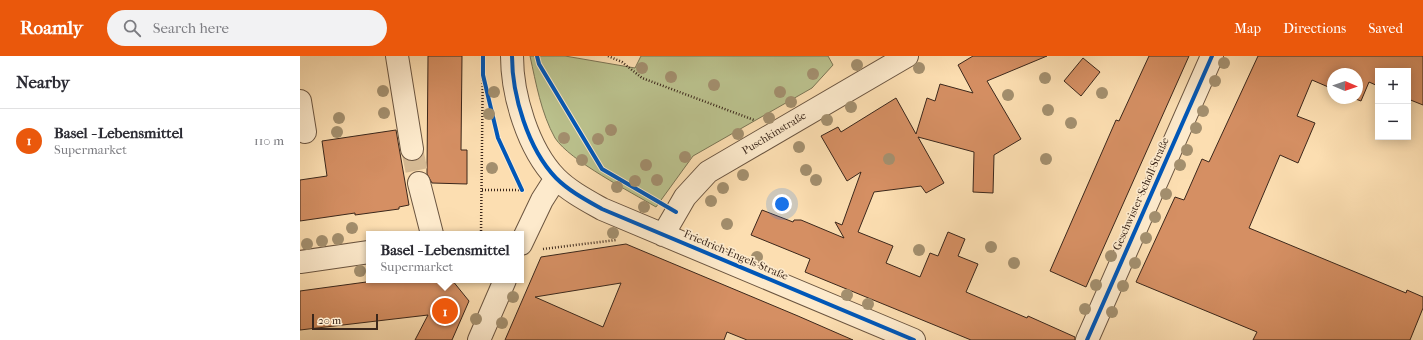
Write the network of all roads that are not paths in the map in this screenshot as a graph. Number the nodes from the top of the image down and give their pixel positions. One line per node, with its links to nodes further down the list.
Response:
1 (396, 56): 7 (street)
2 (512, 56): 8 (street, Friedrich-Engels-Straße)
3 (907, 56): 11 (street, Puschkinstraße)
4 (1212, 56): 18 (street, Geschwister-Scholl-Straße)
5 (300, 101): 6 (street)
6 (305, 132)
7 (412, 149)
8 (556, 178): 11 (street, Friedrich-Engels-Straße); 12 (street)
9 (419, 183): 10 (street)
10 (431, 231)
11 (664, 235): 17 (street, Friedrich-Engels-Straße)
12 (524, 237)
13 (366, 252): 14 (street)
14 (300, 262)
15 (504, 283): 16 (street)
16 (479, 340)
17 (914, 340)
18 (1087, 340)

